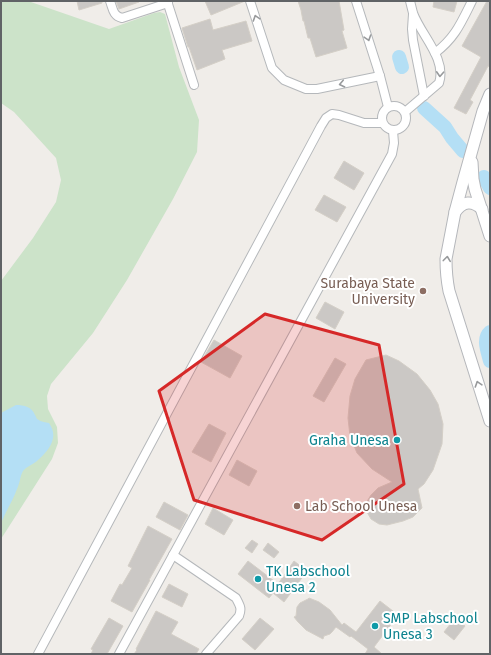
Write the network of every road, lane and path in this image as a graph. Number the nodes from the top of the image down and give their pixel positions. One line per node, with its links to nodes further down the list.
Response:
1 (110, 1): 6 (street)
2 (250, 1): 9 (street, one-way to 2)
3 (356, 1): 9 (street, one-way to 9)
4 (410, 1): 7 (street)
5 (472, 1): 8 (street)
6 (168, 2): 10 (street)
7 (413, 14): 8 (street); 12 (street)
8 (435, 53): 12 (street, one-way to 12)
9 (380, 76): 13 (street)
10 (194, 85)
11 (490, 94): 17 (main road)
12 (424, 96): 14 (street)
13 (388, 107): 14 (street); 15 (street)
14 (405, 112): 16 (street)
15 (382, 123): 16 (street); 23 (street)
16 (393, 131): 22 (street)
17 (472, 153): 18 (main road); 19 (main road)
18 (482, 209): 19 (main road); 20 (main road)
19 (455, 212): 21 (main road, one-way to 19)
20 (490, 236)
21 (490, 421)
22 (173, 555): 24 (street); 25 (street)
23 (38, 654)
24 (119, 654)
25 (206, 654)

